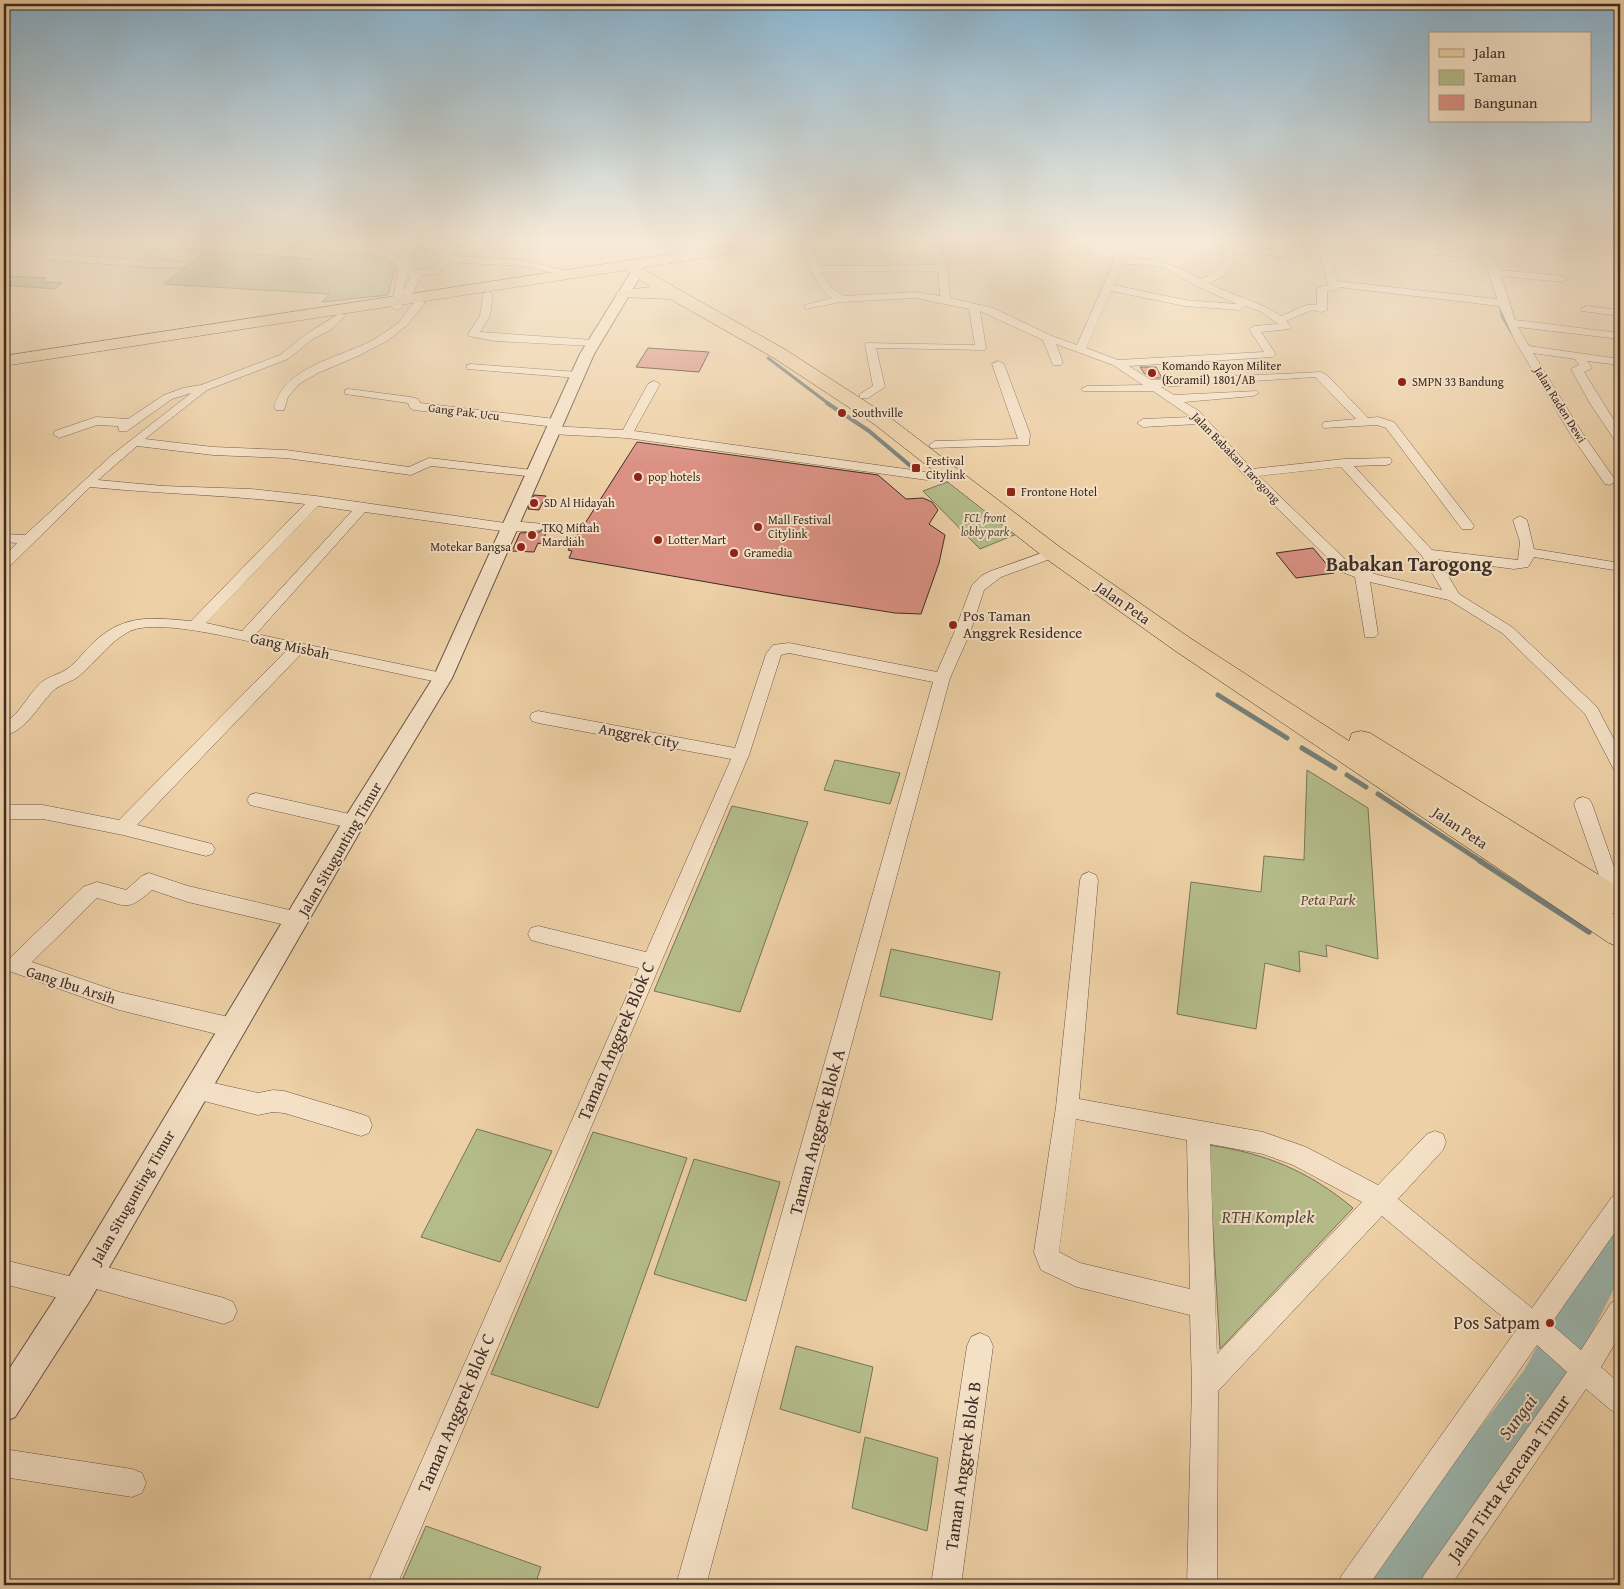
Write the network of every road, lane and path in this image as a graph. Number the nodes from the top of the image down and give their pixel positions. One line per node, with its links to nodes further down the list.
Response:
1 (298, 317): 23 (main road)
2 (333, 317): 29 (main road)
3 (339, 317): 33 (street)
4 (406, 317): 39 (street)
5 (484, 317): 19 (street)
6 (610, 317): 19 (street, Jalan Situgunting Timur)
7 (720, 317): 40 (main road, Jalan Peta)
8 (733, 317): 37 (main road, Jalan Peta)
9 (975, 317): 37 (street)
10 (1004, 317): 18 (street, Jalan Babakan Tarogong)
11 (1094, 317): 20 (street)
12 (1276, 317): 15 (street)
13 (1287, 317): 15 (street)
14 (1508, 317): 16 (street, Jalan Raden Dewi)
15 (1280, 320): 24 (street)
16 (1510, 323): 17 (street); 21 (street, Jalan Raden Dewi)
17 (1620, 336)
18 (1048, 338): 20 (street, Jalan Babakan Tarogong); 25 (street)
19 (593, 343): 30 (street, Jalan Situgunting Timur)
20 (1080, 349): 24 (street, Jalan Babakan Tarogong)
21 (1525, 349): 22 (street); 56 (street, Jalan Raden Dewi)
22 (1578, 356): 27 (street); 48 (street)
23 (4, 362)
24 (1117, 362): 32 (street, Jalan Babakan Tarogong)
25 (1057, 363)
26 (998, 364): 50 (street)
27 (1619, 365)
28 (471, 367): 30 (street)
29 (4, 368)
30 (577, 375): 45 (street, Jalan Situgunting Timur)
31 (654, 384): 47 (street)
32 (1151, 386): 34 (street); 38 (street, Jalan Babakan Tarogong); 43 (street)
33 (203, 388): 46 (street); 49 (street)
34 (1088, 390)
35 (349, 392): 45 (street, Gang Pak. Ucu)
36 (1253, 392): 38 (street)
37 (864, 396): 40 (main road, Jalan Peta)
38 (1171, 399): 41 (street, Jalan Babakan Tarogong)
39 (280, 408)
40 (888, 417): 50 (main road, Jalan Peta); 55 (main road, Jalan Peta)
41 (1200, 420): 42 (street); 53 (street, Jalan Babakan Tarogong)
42 (1143, 422)
43 (1366, 423): 44 (street); 62 (street)
44 (1328, 425)
45 (553, 426): 47 (street, Gang Pak. Ucu); 54 (street, Jalan Situgunting Timur)
46 (59, 434)
47 (627, 434): 55 (street, Gang Pak. Ucu)
48 (1620, 439)
49 (135, 442): 54 (street); 57 (street)
50 (934, 445): 79 (main road, Jalan Peta)
51 (1386, 461): 52 (street)
52 (1344, 463): 53 (street); 68 (street)
53 (1249, 473): 71 (street, Jalan Babakan Tarogong)
54 (532, 474): 61 (street, Jalan Situgunting Timur)
55 (953, 474): 67 (main road, Jalan Peta)
56 (1610, 481)
57 (87, 482): 58 (street); 65 (street)
58 (316, 500): 59 (street); 73 (street)
59 (363, 507): 61 (street); 75 (street)
60 (1520, 520): 66 (street)
61 (510, 526): 63 (street); 77 (street, Jalan Situgunting Timur)
62 (1467, 526)
63 (540, 527)
64 (4, 538): 65 (street)
65 (28, 539): 69 (street)
66 (1528, 552): 68 (street); 70 (street)
67 (1053, 553): 78 (street, Taman Anggrek Blok A); 79 (main road, Jalan Peta)
68 (1428, 554): 72 (street)
69 (4, 564)
70 (1620, 567)
71 (1362, 576): 72 (street, Jalan Babakan Tarogong); 74 (street)
72 (1454, 597): 83 (street, Jalan Babakan Tarogong)
73 (195, 626): 75 (street, Gang Misbah); 81 (street, Gang Misbah)
74 (1370, 634)
75 (244, 637): 76 (street, Gang Misbah)
76 (298, 648): 77 (street, Gang Misbah); 88 (street)
77 (442, 678): 87 (street, Jalan Situgunting Timur)
78 (942, 678): 82 (street, Taman Anggrek Blok C); 117 (street, Taman Anggrek Blok A)
79 (1285, 702): 91 (main road, Jalan Peta); 94 (main road, Jalan Peta)
80 (538, 717): 82 (street, Anggrek City)
81 (4, 730)
82 (741, 755): 95 (street, Taman Anggrek Blok C)
83 (1620, 766)
84 (256, 800): 87 (street)
85 (1583, 804): 91 (street)
86 (4, 812): 88 (street)
87 (354, 822): 92 (street, Jalan Situgunting Timur)
88 (122, 828): 89 (street)
89 (206, 849)
90 (1088, 880): 98 (street)
91 (1616, 900)
92 (298, 920): 96 (street, Jalan Situgunting Timur); 96 (street, Gang Ibu Arsih)
93 (538, 934): 95 (street)
94 (1620, 934)
95 (650, 962): 116 (street, Taman Anggrek Blok C)
96 (233, 1028): 97 (street, Jalan Situgunting Timur)
97 (196, 1089): 99 (street); 105 (street, Jalan Situgunting Timur)
98 (1067, 1107): 100 (street); 106 (street)
99 (360, 1125)
100 (1198, 1132): 102 (street); 106 (street)
101 (1435, 1142): 102 (street)
102 (1382, 1201): 110 (street); 111 (street)
103 (1620, 1205): 110 (street)
104 (4, 1272): 105 (street)
105 (83, 1282): 107 (street); 113 (street, Jalan Situgunting Timur)
106 (1203, 1305): 111 (street)
107 (224, 1311)
108 (1620, 1312): 110 (street)
109 (980, 1346): 118 (street, Taman Anggrek Blok B)
110 (1560, 1349): 112 (street); 120 (street); 121 (street, Jalan Tirta Kencana Timur)
111 (1205, 1386): 119 (street)
112 (1620, 1401)
113 (4, 1406)
114 (4, 1463): 115 (street)
115 (132, 1482)
116 (382, 1585)
117 (691, 1585)
118 (946, 1585)
119 (1202, 1585)
120 (1352, 1585)
121 (1434, 1585)

